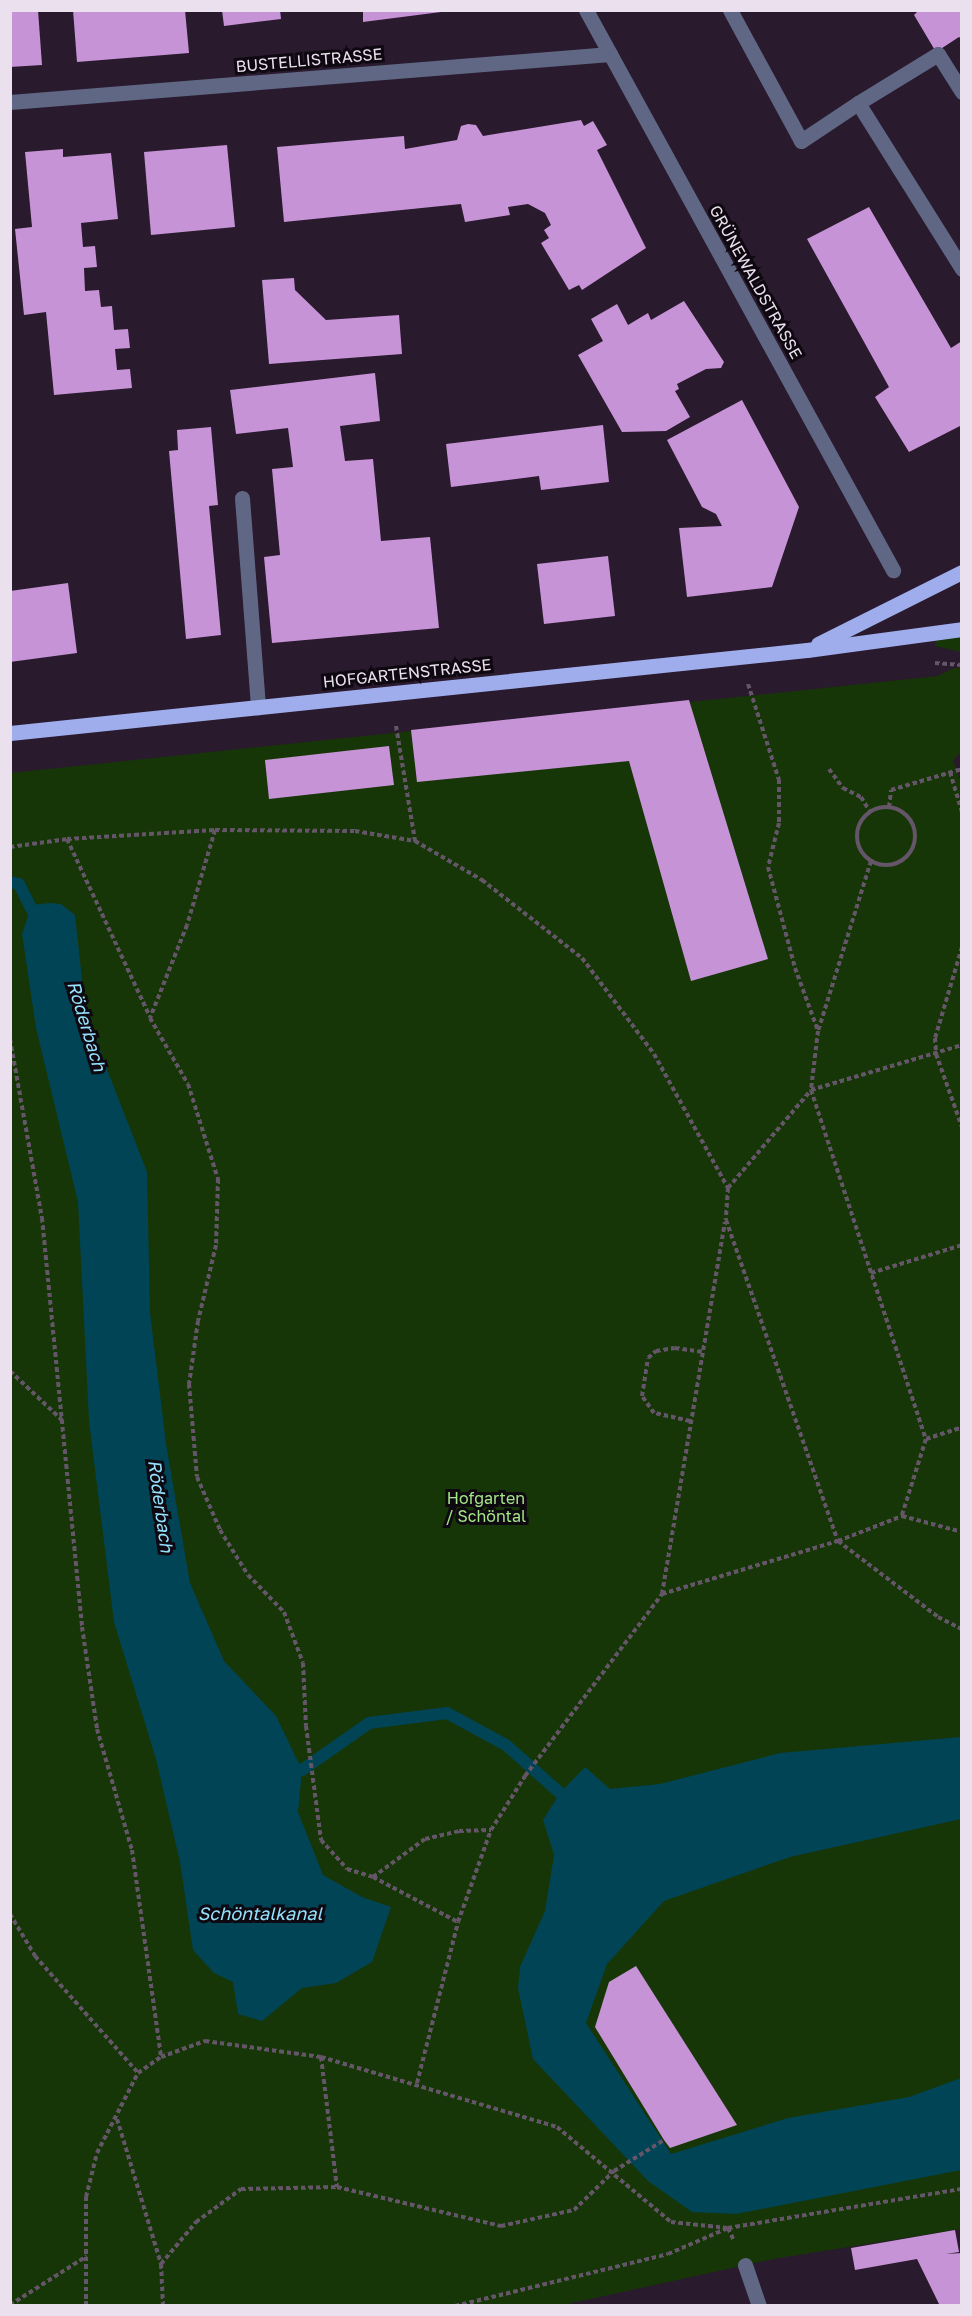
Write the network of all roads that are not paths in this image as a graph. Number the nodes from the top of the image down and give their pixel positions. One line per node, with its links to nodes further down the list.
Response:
1 (586, 10): 3 (street, GRÜNEWALDSTRASSE)
2 (730, 10): 6 (street)
3 (610, 54): 5 (street, BUSTELLISTRASSE); 9 (street, GRÜNEWALDSTRASSE)
4 (962, 92): 6 (street)
5 (10, 102)
6 (858, 103): 7 (street)
7 (962, 269)
8 (242, 498): 13 (street)
9 (893, 570)
10 (962, 572): 12 (main road, HOFGARTENSTRASSE)
11 (962, 629): 12 (main road, HOFGARTENSTRASSE)
12 (807, 650): 13 (main road, HOFGARTENSTRASSE)
13 (258, 707): 14 (main road, HOFGARTENSTRASSE)
14 (10, 733)
15 (745, 2265): 16 (street)
16 (759, 2306)

